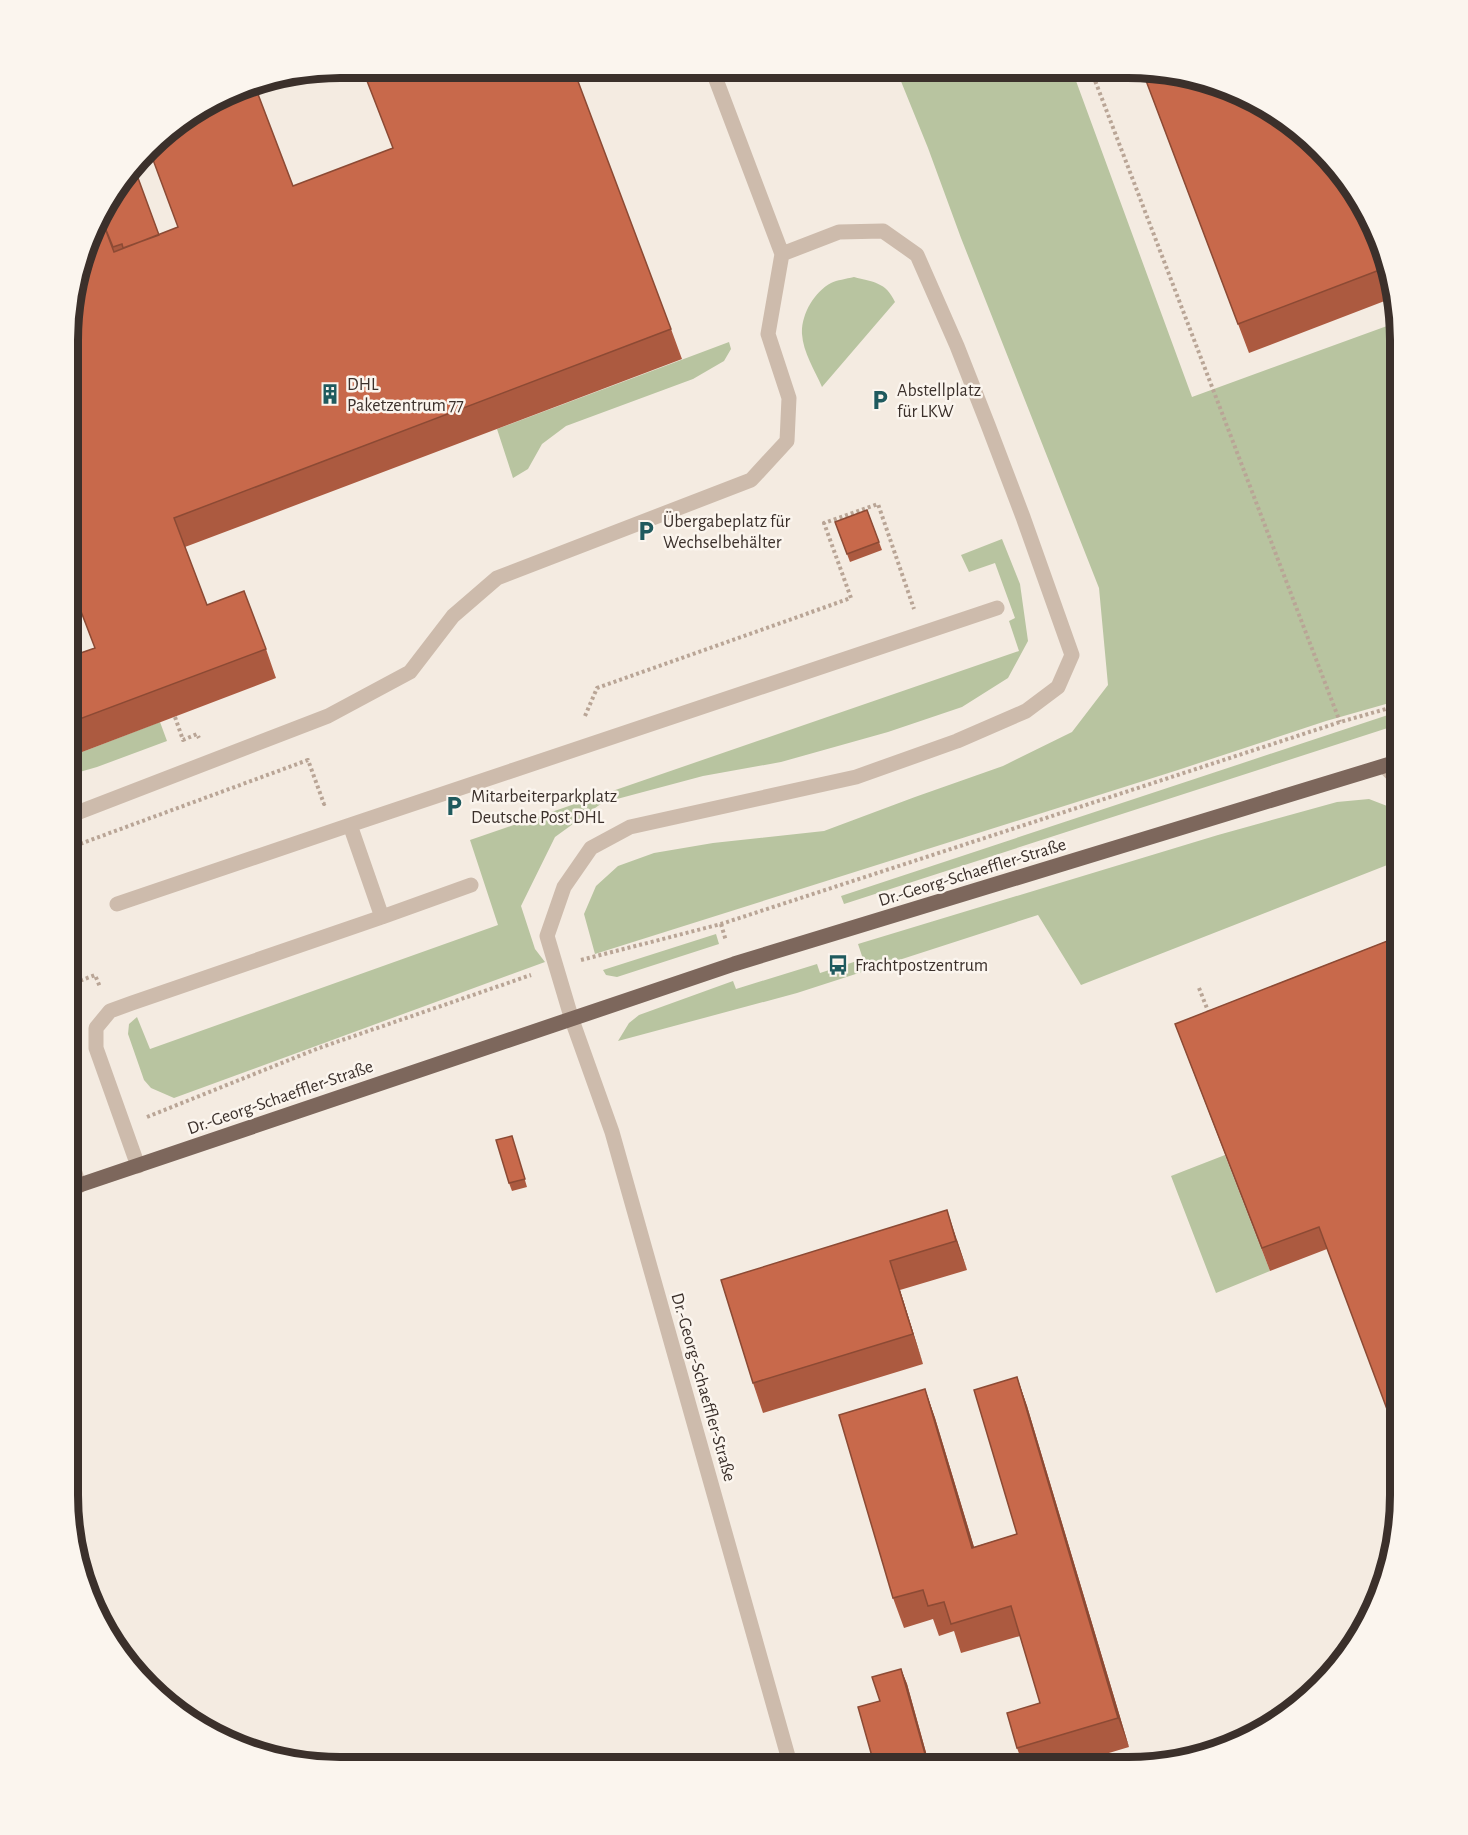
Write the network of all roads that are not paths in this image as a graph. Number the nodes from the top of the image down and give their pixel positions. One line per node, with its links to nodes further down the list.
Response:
1 (715, 78): 2 (lane)
2 (782, 254): 7 (lane); 12 (lane)
3 (996, 608): 8 (lane)
4 (1390, 764): 5 (main road, Dr.-Georg-Schaeffler-Straße)
5 (1384, 766): 6 (lane); 12 (main road, Dr.-Georg-Schaeffler-Straße)
6 (1390, 772)
7 (78, 813)
8 (350, 825): 10 (lane); 11 (lane)
9 (471, 885): 11 (lane)
10 (117, 904)
11 (382, 917): 13 (lane)
12 (572, 1020): 13 (main road, Dr.-Georg-Schaeffler-Straße); 15 (lane, Dr.-Georg-Schaeffler-Straße)
13 (138, 1166): 14 (main road, Dr.-Georg-Schaeffler-Straße)
14 (78, 1186)
15 (788, 1757)

